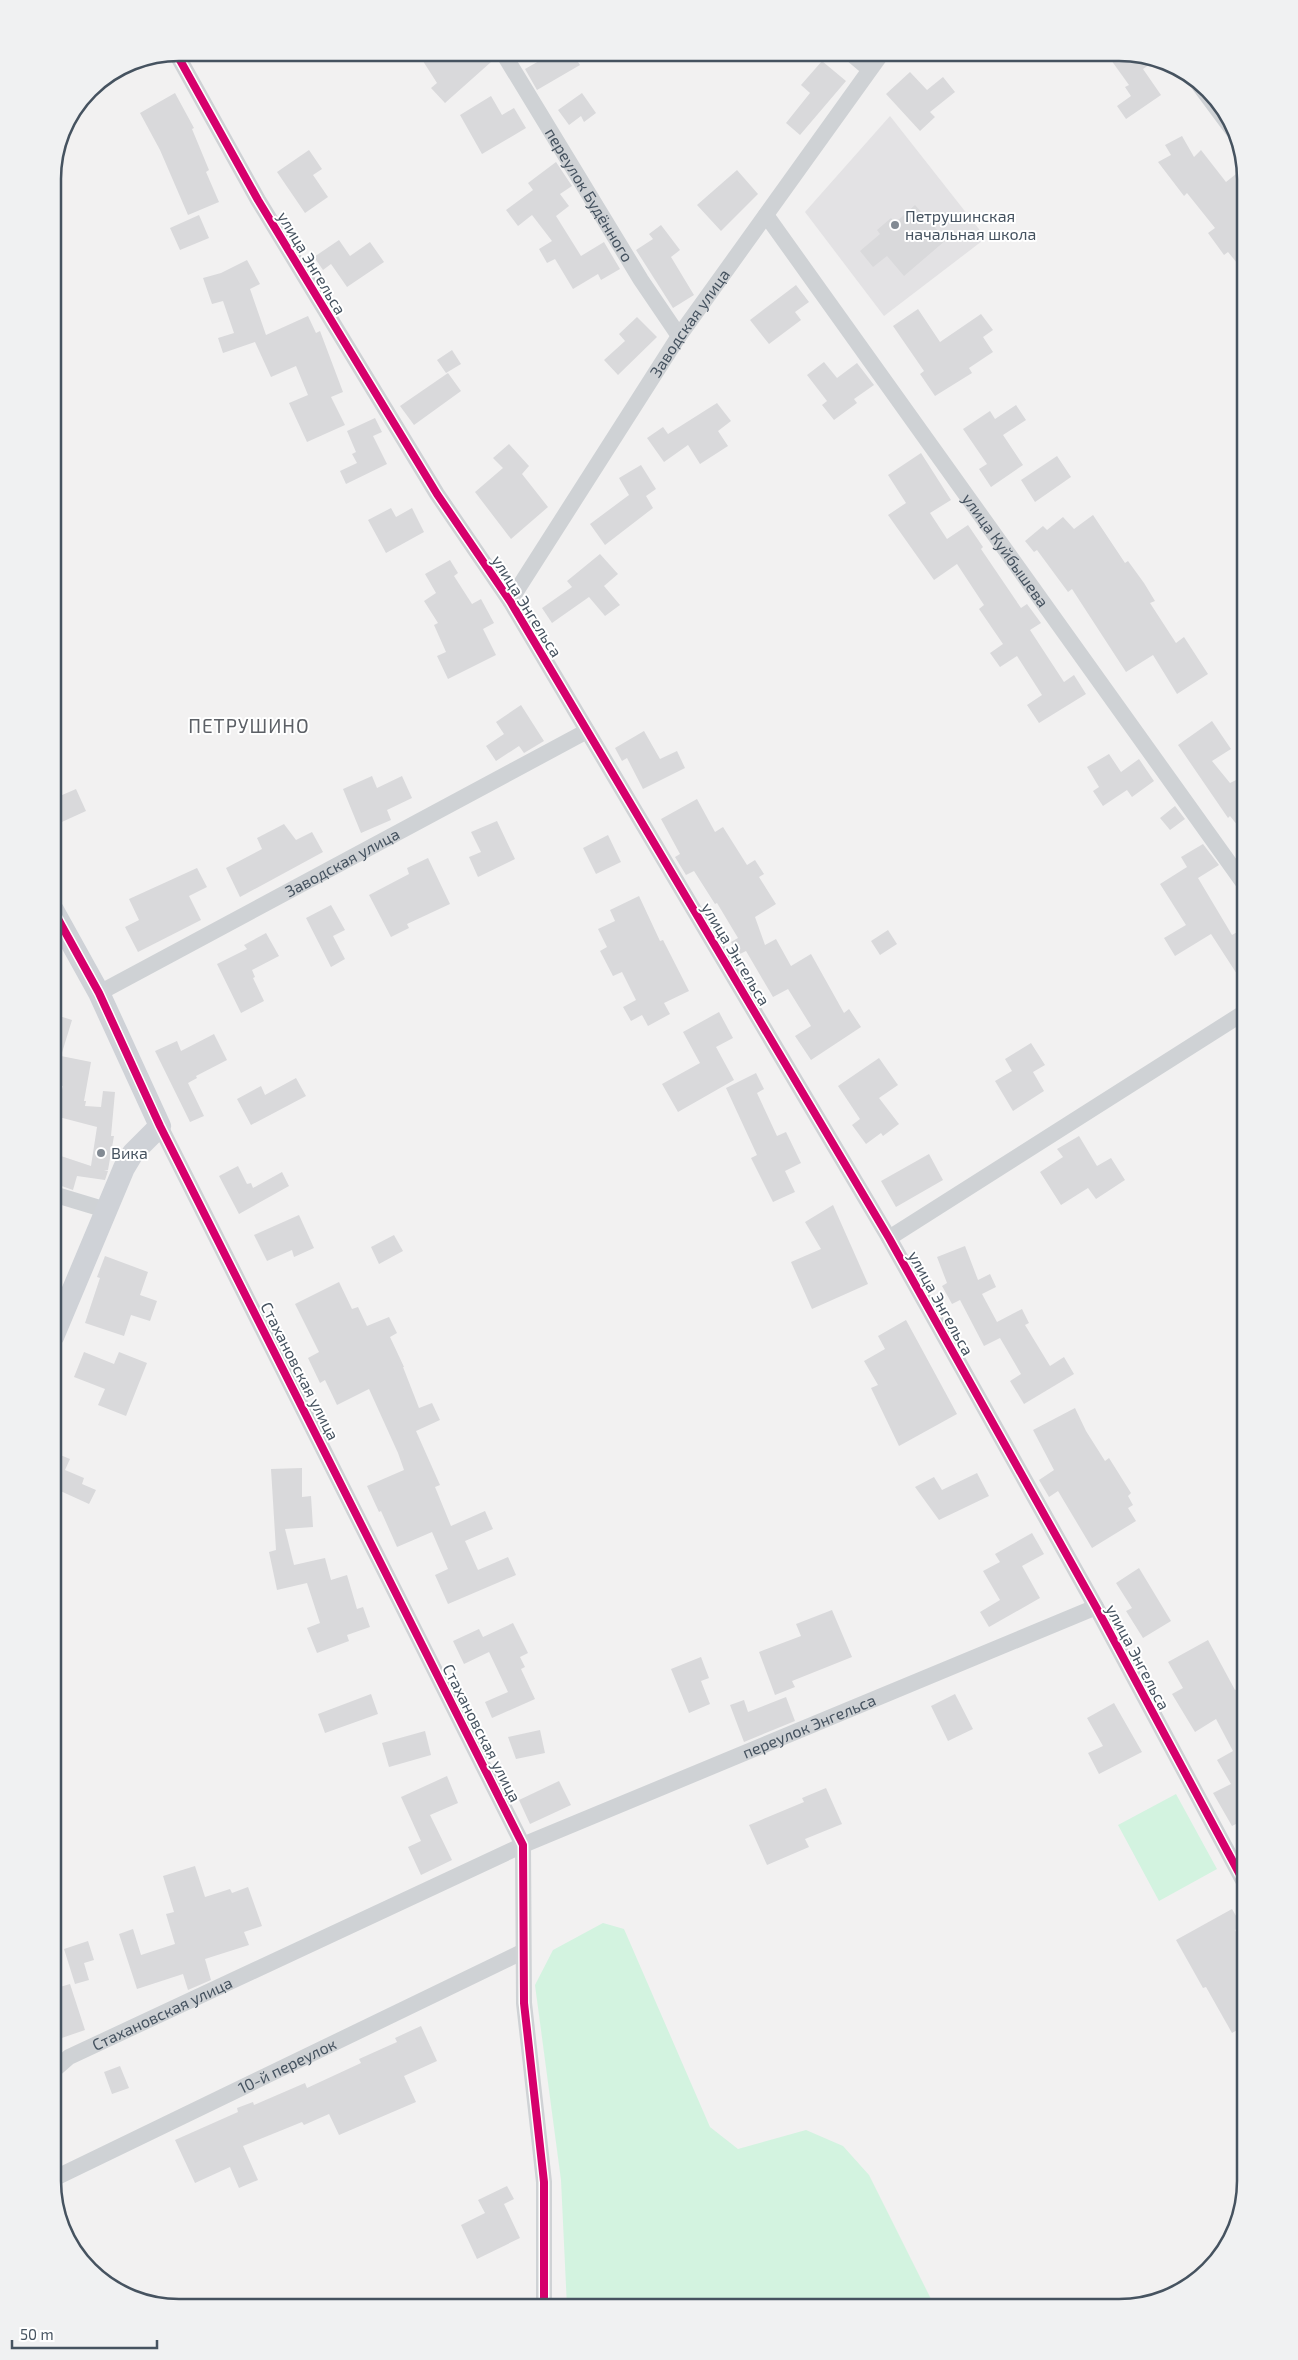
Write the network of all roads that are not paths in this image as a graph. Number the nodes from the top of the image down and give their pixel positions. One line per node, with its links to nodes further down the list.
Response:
1 (180, 61): 8 (street, улица Энгельса)
2 (508, 61): 7 (street, переулок Будённого)
3 (860, 62): 5 (street)
4 (875, 62): 5 (street, Заводская улица)
5 (869, 69): 6 (street, Заводская улица)
6 (766, 215): 7 (street, Заводская улица); 10 (street, улица Куйбышева)
7 (679, 336): 8 (street, Заводская улица)
8 (510, 601): 9 (street, улица Энгельса)
9 (587, 731): 12 (street, Заводская улица); 17 (street, улица Энгельса)
10 (1237, 872)
11 (62, 926): 12 (street, Стахановская улица)
12 (99, 993): 14 (street, Стахановская улица)
13 (1237, 1018): 17 (street, улица Энгельса)
14 (160, 1126): 16 (street); 20 (street, Стахановская улица)
15 (61, 1197): 16 (street)
16 (106, 1210): 18 (street)
17 (889, 1238): 19 (street, улица Энгельса)
18 (61, 1317)
19 (1096, 1608): 20 (street, переулок Энгельса); 21 (street, улица Энгельса)
20 (523, 1845): 22 (street); 23 (street, Стахановская улица)
21 (1237, 1867)
22 (522, 1952): 24 (street, 10-й переулок); 25 (street)
23 (61, 2064)
24 (61, 2176)
25 (544, 2298)

